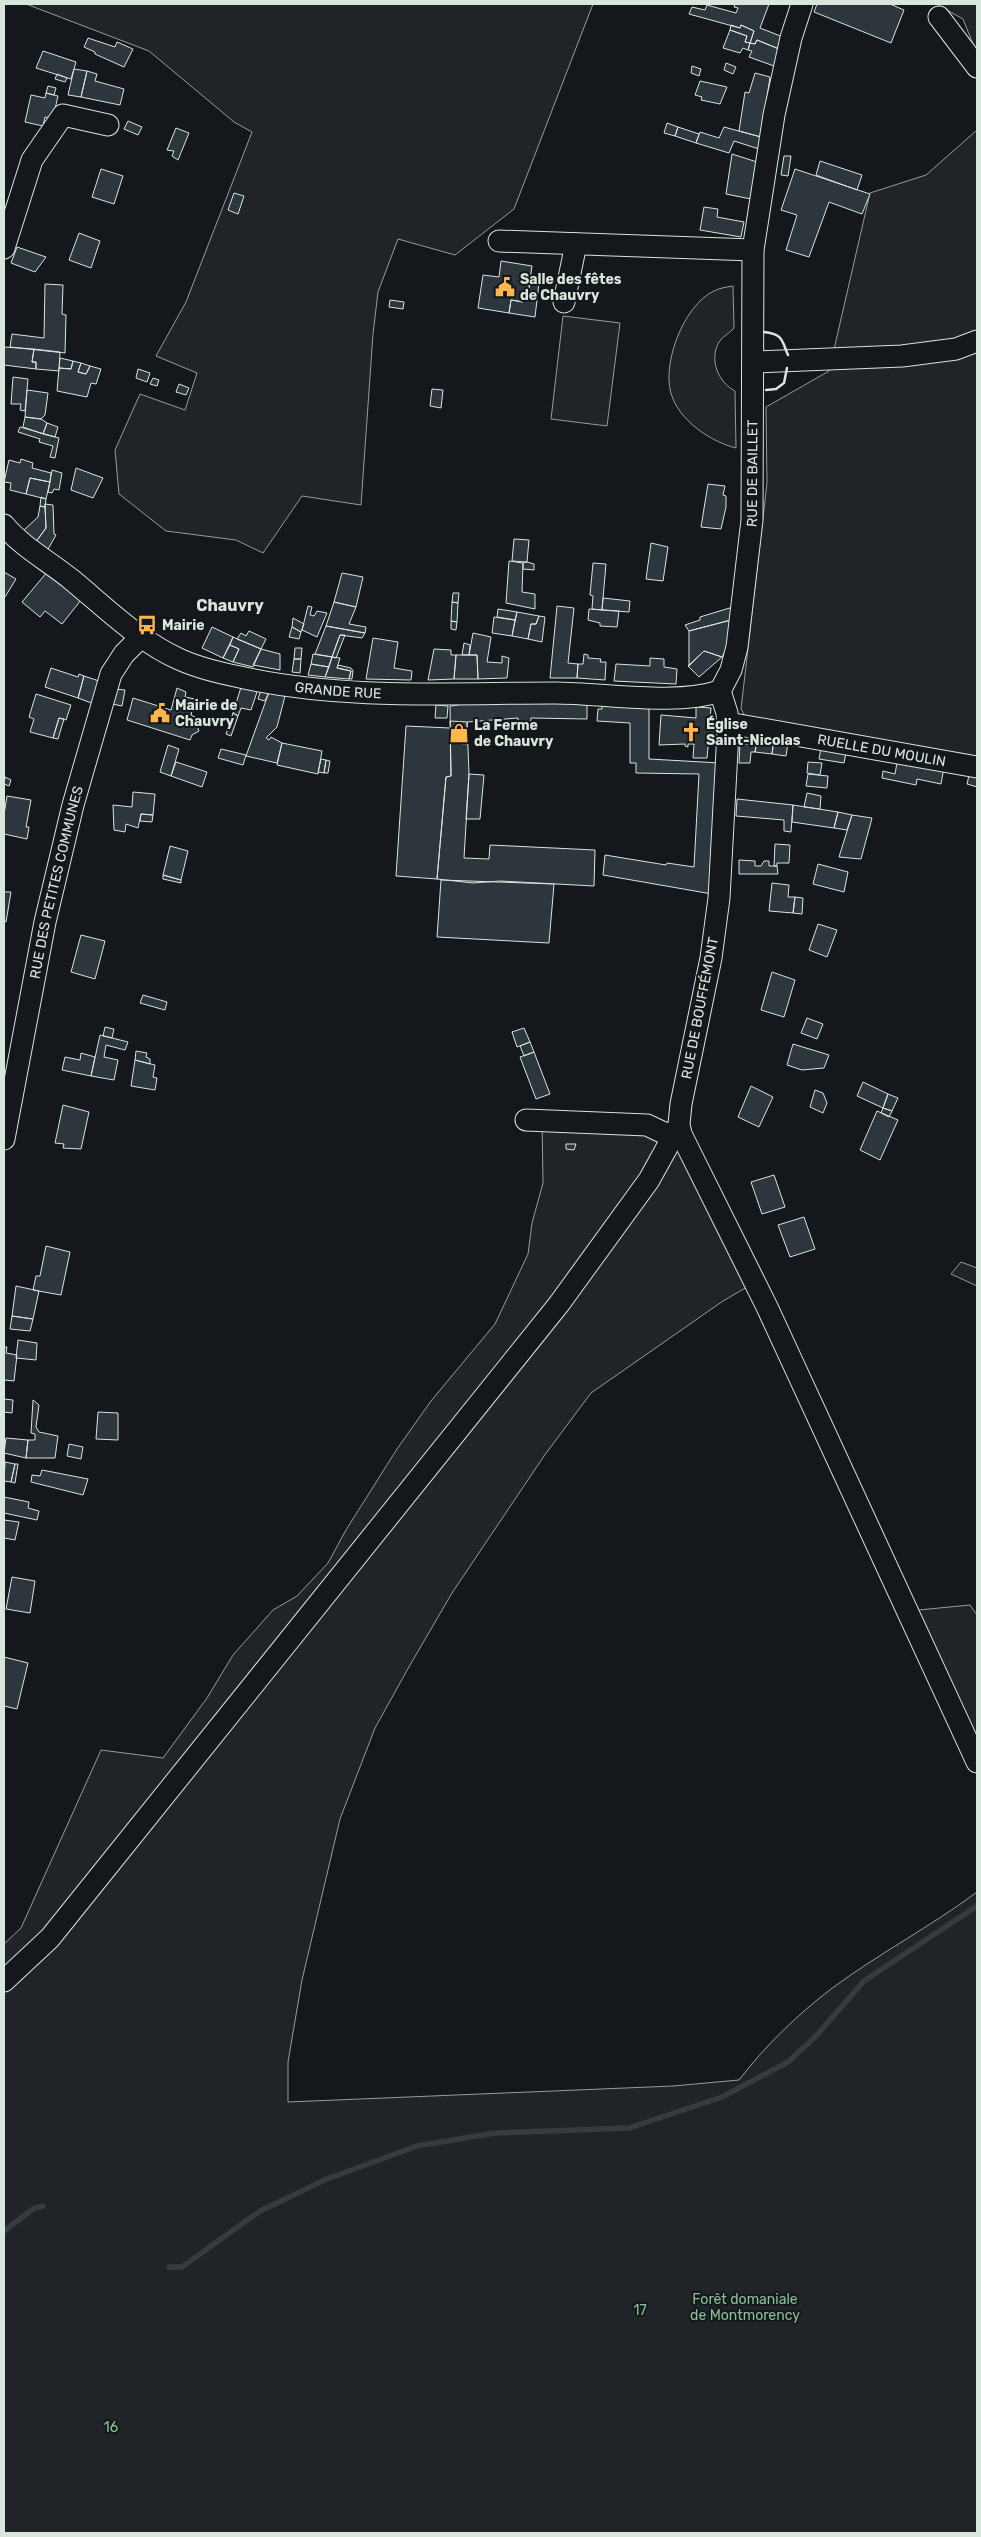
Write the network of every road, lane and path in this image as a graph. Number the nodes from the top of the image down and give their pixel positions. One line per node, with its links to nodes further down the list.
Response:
1 (802, 4): 8 (street, RUE DE BAILLET)
2 (939, 17): 3 (street)
3 (977, 67)
4 (108, 125): 7 (street)
5 (499, 241): 6 (street)
6 (576, 244): 8 (street); 9 (street)
7 (4, 248)
8 (753, 250): 11 (street, RUE DE BAILLET)
9 (564, 302)
10 (977, 341): 11 (street)
11 (753, 362): 14 (street, RUE DE BAILLET)
12 (4, 525): 13 (street, GRANDE RUE)
13 (141, 637): 14 (street, GRANDE RUE); 19 (street, RUE DES PETITES COMMUNES)
14 (720, 690): 15 (street, RUE DE BOUFFÉMONT)
15 (728, 723): 16 (street, RUELLE DU MOULIN); 18 (street, RUE DE BOUFFÉMONT)
16 (977, 767)
17 (526, 1120): 18 (street)
18 (681, 1134): 20 (street, RUE DE BOUFFÉMONT); 21 (street)
19 (4, 1139)
20 (977, 1762)
21 (4, 1980)

